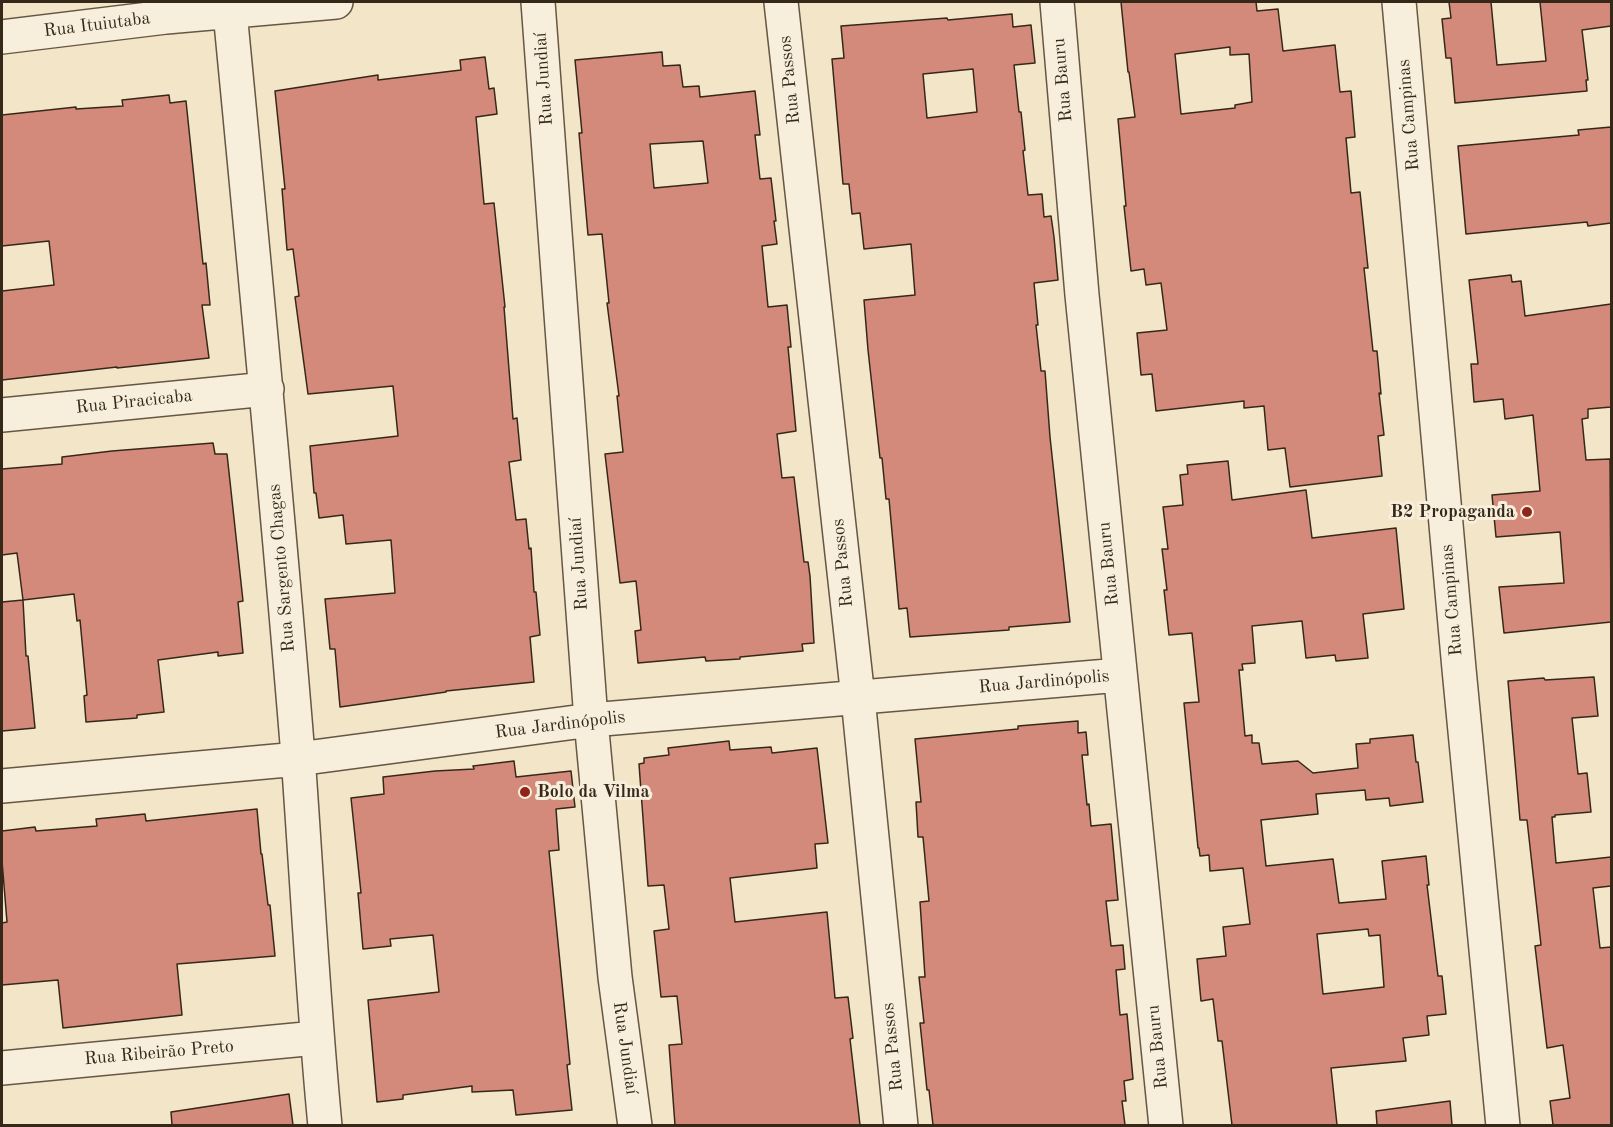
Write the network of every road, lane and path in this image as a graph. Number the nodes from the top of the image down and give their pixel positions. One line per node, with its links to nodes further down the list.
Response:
1 (336, 2): 6 (street, Rua Ituiutaba)
2 (538, 2): 12 (street, Rua Jundiaí)
3 (782, 2): 11 (street, Rua Passos)
4 (1057, 2): 10 (street, Rua Bauru)
5 (1399, 2): 21 (street, Rua Campinas)
6 (230, 12): 7 (street, Rua Ituiutaba); 8 (street, Rua Sargento Chagas)
7 (2, 37)
8 (267, 389): 9 (street, Rua Piracicaba); 13 (street, Rua Sargento Chagas)
9 (2, 415)
10 (1120, 675): 11 (street, Rua Jardinópolis); 20 (street, Rua Bauru)
11 (858, 698): 12 (street, Rua Jardinópolis); 19 (street, Rua Passos)
12 (591, 720): 13 (street, Rua Jardinópolis); 18 (street, Rua Jundiaí)
13 (298, 759): 14 (street, Rua Jardinópolis); 15 (street, Rua Sargento Chagas)
14 (2, 786)
15 (316, 1038): 16 (street, Rua Ribeirão Preto); 17 (street, Rua Sargento Chagas)
16 (2, 1068)
17 (325, 1125)
18 (635, 1125)
19 (901, 1125)
20 (1166, 1125)
21 (1503, 1125)

